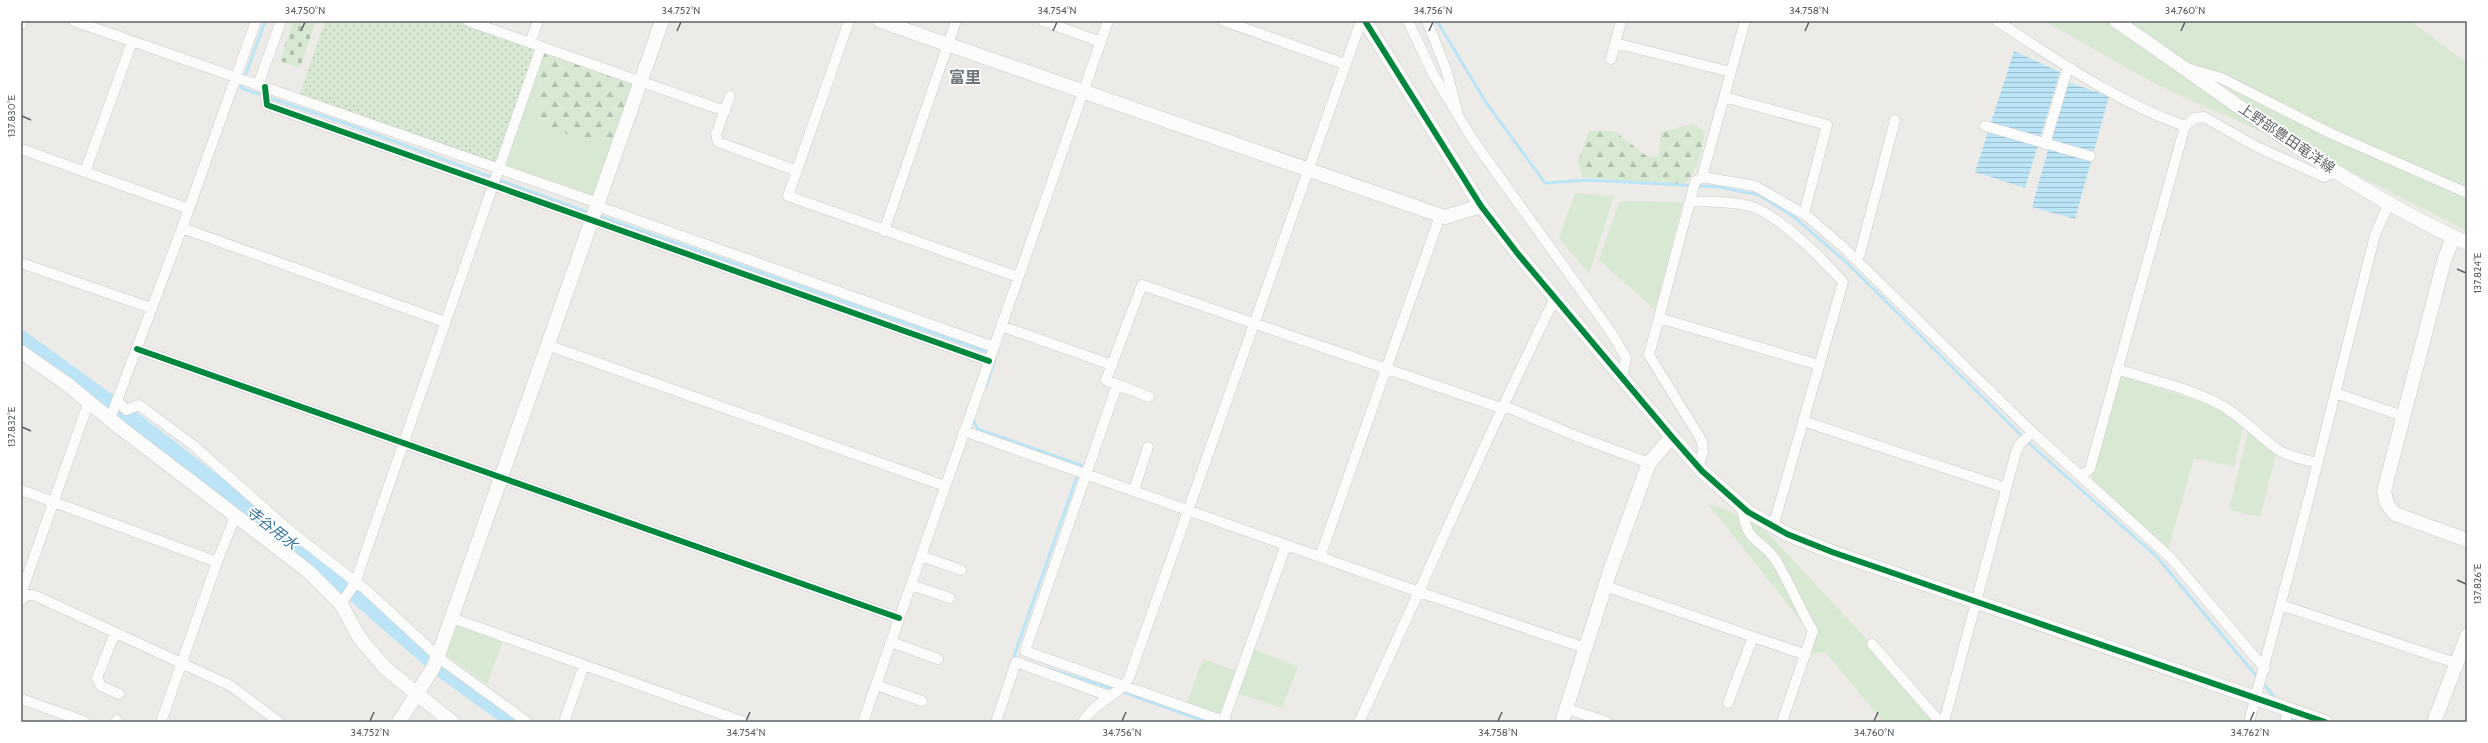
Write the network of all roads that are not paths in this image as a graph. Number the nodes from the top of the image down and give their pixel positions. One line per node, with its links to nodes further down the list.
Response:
1 (22, 21): 22 (street)
2 (74, 21): 23 (street)
3 (256, 21): 34 (street)
4 (281, 21): 36 (street)
5 (468, 21): 25 (street)
6 (538, 21): 25 (street)
7 (662, 21): 35 (street)
8 (849, 21): 48 (street)
9 (880, 21): 27 (street)
10 (956, 21): 27 (street)
11 (1043, 21): 24 (street)
12 (1108, 21): 24 (street)
13 (1224, 21): 30 (street)
14 (1361, 21): 30 (street)
15 (1366, 21): 58 (street)
16 (1408, 21): 41 (street)
17 (1427, 21): 41 (street)
18 (1621, 21): 26 (street)
19 (1745, 21): 33 (street)
20 (1997, 21): 31 (street)
21 (2116, 21): 32 (street, 上野部豊田竜洋線)
22 (21, 25)
23 (132, 42): 34 (street); 50 (street)
24 (1101, 42): 37 (street)
25 (530, 43): 28 (street)
26 (1616, 44): 29 (street); 33 (street)
27 (947, 45): 37 (street); 64 (street)
28 (541, 47): 35 (street); 52 (street)
29 (1611, 60)
30 (1345, 64): 49 (street)
31 (2068, 67): 44 (street); 45 (street)
32 (2184, 67): 51 (street, 上野部豊田竜洋線); 54 (street)
33 (1731, 72): 39 (street)
34 (236, 78): 36 (street); 59 (street)
35 (640, 82): 40 (street); 57 (street)
36 (261, 86): 52 (street); 52 (street)
37 (1083, 93): 49 (street); 69 (street)
38 (730, 96): 40 (street)
39 (1724, 97): 53 (street); 60 (street)
40 (725, 111): 48 (street)
41 (1457, 114): 85 (street)
42 (1895, 120): 67 (street)
43 (1985, 126): 45 (street)
44 (2185, 126): 51 (street); 84 (street)
45 (2045, 144): 47 (street)
46 (21, 149): 50 (street)
47 (2090, 156)
48 (796, 171): 64 (street)
49 (1306, 171): 61 (street); 74 (street)
50 (85, 172): 59 (street)
51 (2335, 172): 56 (street, 上野部豊田竜洋線)
52 (496, 177): 57 (street); 62 (street); 73 (street)
53 (1702, 177): 55 (street); 60 (street)
54 (2467, 193)
55 (1690, 201): 72 (street); 82 (street)
56 (2389, 203): 65 (street, 上野部豊田竜洋線); 87 (street)
57 (598, 204): 62 (street); 77 (street)
58 (1481, 206): 61 (street); 70 (street)
59 (189, 209): 63 (street)
60 (1804, 214): 67 (street)
61 (1440, 216): 83 (street)
62 (592, 220): 76 (street); 80 (street)
63 (182, 228): 71 (street); 73 (street)
64 (884, 231): 69 (street)
65 (2453, 237): 66 (street, 上野部豊田竜洋線); 92 (street)
66 (2467, 243)
67 (1855, 259): 96 (street)
68 (21, 263): 71 (street)
69 (1018, 277): 75 (street)
70 (1556, 298): 85 (street); 91 (street)
71 (151, 308): 78 (street)
72 (1659, 318): 82 (street); 102 (street)
73 (445, 322): 98 (street)
74 (1255, 324): 81 (street); 83 (street); 112 (street)
75 (1001, 326): 77 (street); 81 (street)
76 (548, 345): 105 (street); 106 (street)
77 (994, 347): 80 (street)
78 (137, 349): 89 (street); 98 (street)
79 (21, 352): 90 (street)
80 (989, 361): 95 (street)
81 (1112, 365): 86 (street)
82 (1819, 365): 94 (street)
83 (1385, 369): 91 (street); 118 (street)
84 (2117, 369): 101 (street); 104 (street)
85 (1622, 379): 97 (street)
86 (1117, 385): 88 (street); 103 (street)
87 (2335, 393): 92 (street); 101 (street)
88 (1149, 397)
89 (117, 400): 93 (street); 123 (street)
90 (89, 401): 93 (street); 110 (street)
91 (1501, 408): 100 (street); 124 (street)
92 (2403, 416): 115 (street)
93 (110, 419): 113 (street)
94 (1803, 421): 107 (street); 114 (street)
95 (964, 431): 103 (street); 106 (street)
96 (2032, 432): 104 (street); 107 (street)
97 (1672, 438): 100 (street); 102 (street)
98 (403, 443): 105 (street); 123 (street)
99 (1148, 447): 109 (street)
100 (1649, 462): 122 (street)
101 (2317, 463): 129 (street)
102 (1698, 466): 111 (street)
103 (1086, 474): 109 (street); 146 (street)
104 (2080, 476): 144 (street)
105 (501, 477): 130 (street); 131 (street)
106 (945, 486): 117 (street)
107 (2006, 488): 128 (street)
108 (21, 490): 110 (street)
109 (1134, 490): 112 (street)
110 (54, 501): 119 (street); 125 (street)
111 (1742, 507): 114 (street); 138 (street)
112 (1189, 510): 116 (street); 146 (street)
113 (236, 514): 119 (street); 123 (street)
114 (1773, 527): 128 (street)
115 (2467, 540)
116 (1286, 545): 118 (street); 168 (street)
117 (921, 556): 120 (street); 121 (street)
118 (1320, 556): 124 (street)
119 (217, 562): 142 (street)
120 (961, 570)
121 (910, 585): 126 (street); 131 (street)
122 (1605, 586): 134 (street); 137 (street)
123 (349, 591): 139 (street); 148 (street)
124 (1419, 592): 137 (street); 169 (street)
125 (21, 594)
126 (950, 598)
127 (21, 600): 132 (street)
128 (1976, 603): 150 (street); 174 (street)
129 (2281, 605): 141 (street); 144 (street)
130 (452, 618): 139 (street); 143 (street)
131 (899, 618): 135 (street)
132 (115, 633): 142 (street); 147 (street)
133 (2467, 636): 141 (street)
134 (1753, 637): 138 (street); 153 (street)
135 (891, 642): 140 (street); 145 (street)
136 (1872, 644): 173 (street)
137 (1585, 648): 154 (street)
138 (1806, 655): 172 (street)
139 (438, 656): 148 (street); 162 (street)
140 (938, 659)
141 (2456, 663): 176 (street)
142 (182, 664): 158 (street); 159 (street)
143 (584, 665): 163 (street); 164 (street)
144 (2265, 669): 150 (street)
145 (876, 685): 152 (street); 165 (street)
146 (1124, 686): 149 (street); 168 (street)
147 (119, 694)
148 (418, 694): 160 (street); 161 (street)
149 (1109, 696): 166 (street); 167 (street)
150 (2256, 696): 155 (street); 175 (street)
151 (21, 699): 157 (street)
152 (922, 701)
153 (1728, 703)
154 (1566, 708): 170 (street); 171 (street)
155 (2287, 715): 156 (street)
156 (2318, 721)
157 (86, 722)
158 (162, 722)
159 (279, 722)
160 (399, 722)
161 (452, 722)
162 (527, 722)
163 (564, 722)
164 (744, 722)
165 (863, 722)
166 (996, 722)
167 (1083, 722)
168 (1225, 722)
169 (1359, 722)
170 (1562, 722)
171 (1607, 722)
172 (1782, 722)
173 (1940, 722)
174 (1944, 722)
175 (2249, 722)
176 (2434, 722)

